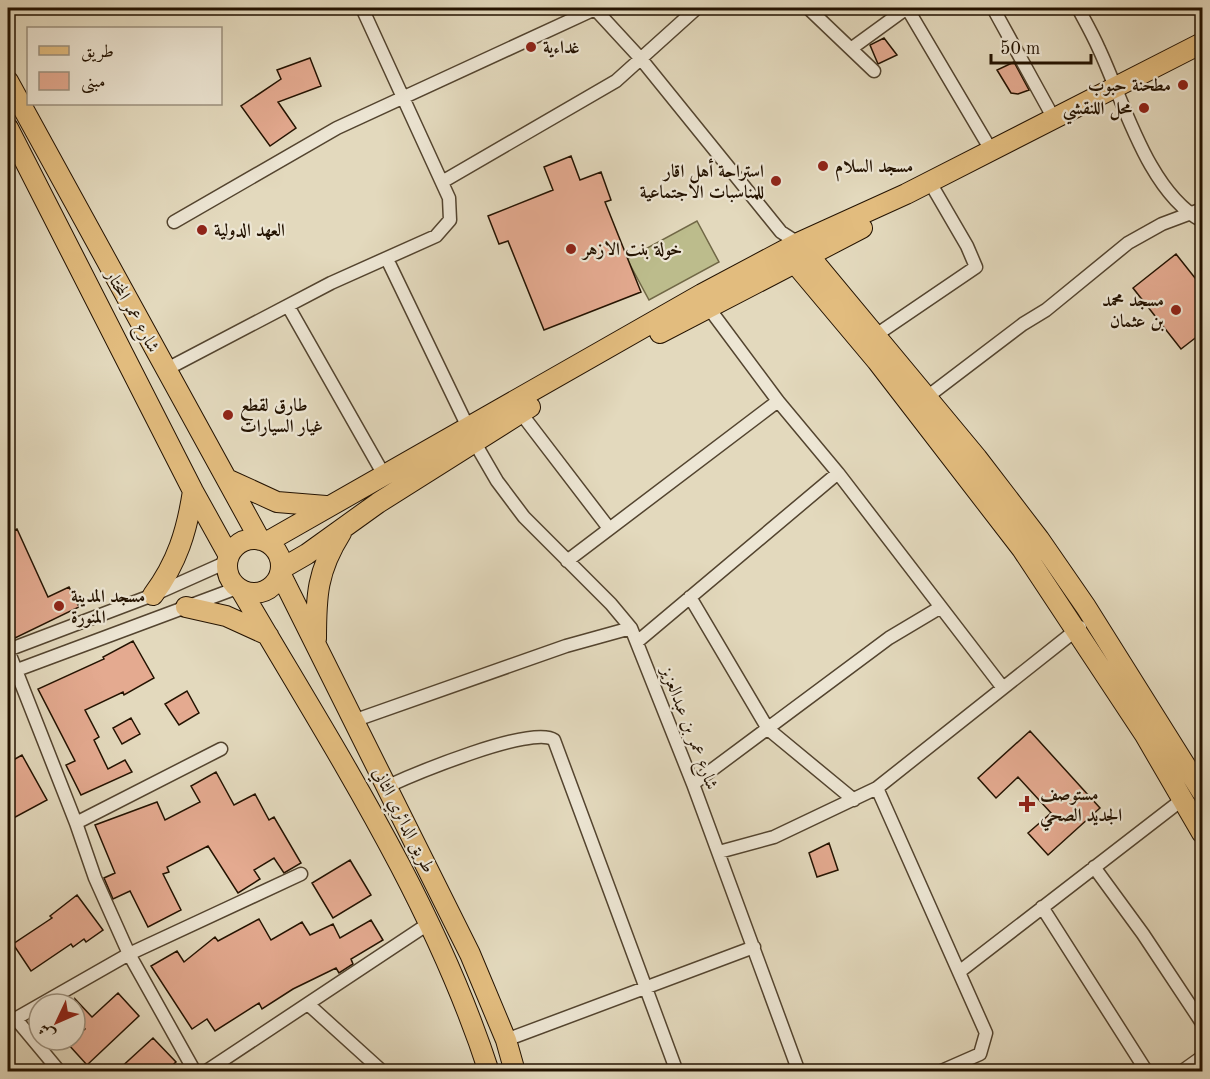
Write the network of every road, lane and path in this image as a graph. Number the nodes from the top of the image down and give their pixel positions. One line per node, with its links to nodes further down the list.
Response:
1 (362, 8): 15 (street)
2 (595, 8): 11 (street); 15 (street)
3 (697, 8): 11 (street)
4 (907, 8): 9 (street); 18 (street)
5 (993, 8): 16 (street)
6 (1078, 8): 14 (street)
7 (812, 9): 9 (street)
8 (1203, 43): 14 (main road)
9 (852, 48): 12 (street)
10 (1203, 56): 14 (main road)
11 (641, 59): 19 (street); 25 (street)
12 (874, 71)
13 (8, 81): 30 (main road, شارع عمر المختار)
14 (1117, 91): 16 (main road); 20 (main road); 22 (street)
15 (402, 96): 19 (street); 24 (street)
16 (1053, 117): 18 (main road)
17 (8, 128): 38 (main road, شارع عمر المختار)
18 (992, 150): 25 (main road)
19 (442, 182): 26 (street)
20 (935, 191): 25 (main road); 29 (street)
21 (1203, 209): 22 (street)
22 (1190, 214): 23 (street); 31 (street)
23 (1203, 221)
24 (174, 222)
25 (794, 249): 28 (main road); 29 (main road); 34 (main road); 53 (main road)
26 (387, 258): 27 (street); 34 (street, شارع عمر بن عبدالعزيز)
27 (288, 306): 30 (street); 36 (street)
28 (708, 307): 32 (street); 33 (main road)
29 (876, 335): 31 (main road)
30 (165, 370): 37 (main road, شارع عمر المختار)
31 (927, 397): 51 (main road)
32 (778, 401): 35 (street); 41 (street)
33 (520, 412): 34 (main road); 41 (street)
34 (471, 434): 36 (main road); 40 (main road); 44 (street, شارع عمر بن عبدالعزيز)
35 (838, 473): 48 (street); 50 (street)
36 (384, 475): 39 (main road)
37 (229, 480): 39 (main road); 42 (main road, شارع عمر المختار)
38 (193, 491): 43 (main road, شارع عمر المختار); 47 (main road)
39 (332, 505): 42 (main road)
40 (345, 526): 45 (main road); 56 (main road)
41 (608, 527): 44 (street)
42 (264, 541): 43 (main road); 45 (main road)
43 (228, 559): 46 (main road); 47 (street)
44 (567, 561): 52 (street, شارع عمر بن عبدالعزيز)
45 (281, 571): 46 (main road); 56 (main road, طريق الدائري الثاني)
46 (239, 589): 49 (street); 54 (main road, طريق الدائري الثاني)
47 (153, 595): 57 (street)
48 (690, 597): 55 (street); 61 (street)
49 (186, 607): 54 (main road); 58 (street)
50 (941, 607): 59 (street); 61 (street)
51 (1093, 617): 53 (street); 65 (main road)
52 (631, 628): 55 (street, شارع عمر بن عبدالعزيز); 60 (street)
53 (1076, 629): 59 (street); 67 (main road)
54 (268, 635): 75 (main road, طريق الدائري الثاني)
55 (637, 642): 63 (street, شارع عمر بن عبدالعزيز)
56 (316, 645): 60 (main road, طريق الدائري الثاني)
57 (8, 650): 58 (street)
58 (11, 671): 69 (street)
59 (1003, 688): 66 (street)
60 (353, 721): 64 (main road, طريق الدائري الثاني)
61 (768, 729): 63 (street); 68 (street)
62 (221, 749): 69 (street)
63 (693, 784): 71 (street, شارع عمر بن عبدالعزيز)
64 (386, 787): 78 (main road, طريق الدائري الثاني); 81 (street)
65 (1201, 787)
66 (877, 788): 68 (street); 80 (street)
67 (1183, 799): 70 (main road); 72 (street)
68 (854, 800): 71 (street)
69 (76, 823): 77 (street)
70 (1203, 833)
71 (719, 852): 76 (street, شارع عمر بن عبدالعزيز)
72 (1094, 867): 74 (street); 84 (street)
73 (301, 874): 77 (street)
74 (1042, 907): 80 (street); 96 (street)
75 (428, 924): 79 (main road, طريق الدائري الثاني); 82 (street)
76 (754, 947): 81 (street); 94 (street, شارع عمر بن عبدالعزيز)
77 (129, 954): 83 (street); 88 (street)
78 (470, 954): 79 (main road); 85 (main road, طريق الدائري الثاني)
79 (447, 964): 91 (main road, طريق الدائري الثاني)
80 (958, 972): 95 (street)
81 (648, 989): 85 (street); 93 (street)
82 (309, 1005): 89 (street); 90 (street)
83 (11, 1021): 87 (street)
84 (1203, 1023)
85 (506, 1040): 92 (main road, طريق الدائري الثاني)
86 (1203, 1057): 97 (street)
87 (60, 1071)
88 (195, 1071)
89 (205, 1071)
90 (384, 1071)
91 (489, 1071)
92 (515, 1071)
93 (677, 1071)
94 (799, 1071)
95 (939, 1071)
96 (1147, 1071)
97 (1180, 1071)

